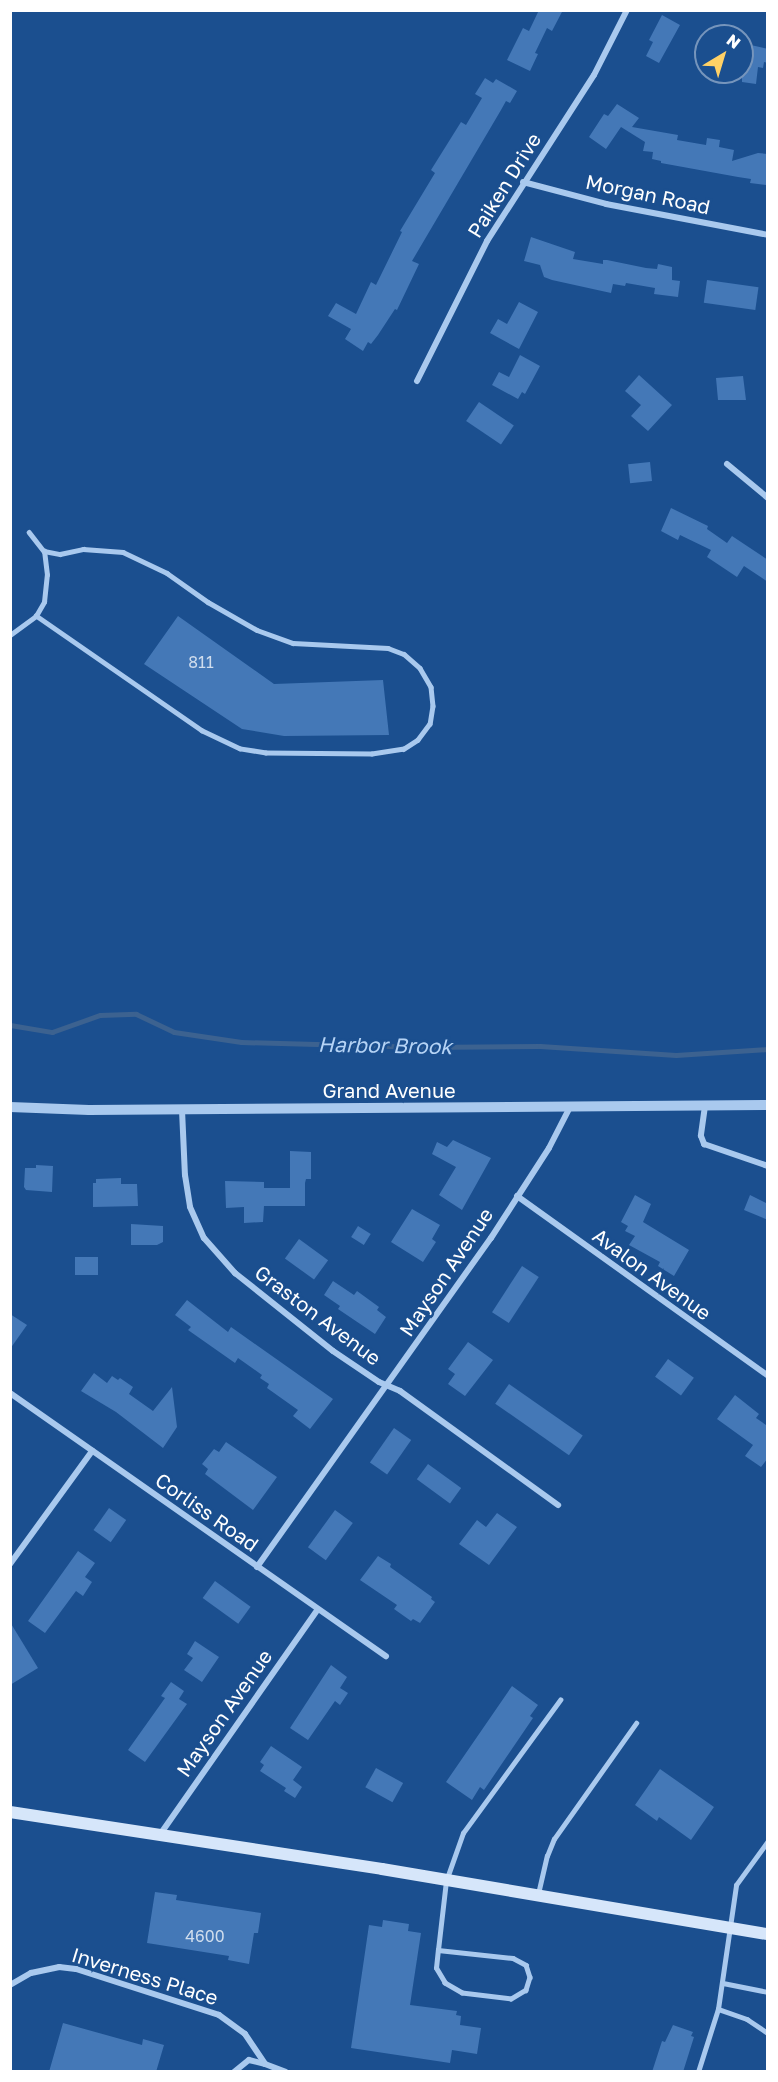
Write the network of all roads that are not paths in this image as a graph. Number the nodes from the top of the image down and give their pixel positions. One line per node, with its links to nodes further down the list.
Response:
1 (627, 10): 2 (street, Paiken Drive)
2 (523, 182): 3 (street, Morgan Road); 4 (street, Paiken Drive)
3 (768, 235)
4 (417, 381)
5 (727, 464): 6 (street)
6 (768, 498)
7 (30, 532): 8 (lane)
8 (44, 550): 9 (lane); 9 (lane)
9 (36, 616): 10 (lane)
10 (10, 635)
11 (768, 1105): 12 (street, Grand Avenue)
12 (705, 1106): 14 (street, Grand Avenue); 16 (street)
13 (10, 1107): 15 (street, Grand Avenue)
14 (570, 1107): 15 (street, Grand Avenue); 17 (street, Mayson Avenue)
15 (182, 1110): 19 (street, Graston Avenue)
16 (768, 1166)
17 (518, 1197): 18 (street, Avalon Avenue); 19 (street, Mayson Avenue)
18 (768, 1376)
19 (388, 1386): 22 (street, Graston Avenue); 24 (street, Mayson Avenue)
20 (10, 1393): 21 (street, Corliss Road)
21 (92, 1452): 23 (street); 24 (street, Corliss Road)
22 (558, 1504)
23 (10, 1564)
24 (257, 1567): 25 (street, Corliss Road)
25 (317, 1610): 26 (street, Corliss Road); 30 (street, Mayson Avenue)
26 (386, 1656)
27 (560, 1700): 32 (lane)
28 (636, 1723): 33 (lane)
29 (10, 1812): 30 (main road)
30 (159, 1836): 32 (main road)
31 (768, 1841): 34 (lane)
32 (446, 1881): 33 (main road); 36 (lane)
33 (538, 1897): 34 (main road)
34 (730, 1928): 35 (main road); 37 (lane)
35 (768, 1934)
36 (438, 1950): 36 (lane)
37 (723, 1983): 39 (lane); 40 (lane)
38 (10, 1984): 42 (street, Inverness Place)
39 (768, 1992)
40 (718, 2009): 41 (lane); 45 (lane)
41 (768, 2033)
42 (265, 2064): 43 (street); 44 (street)
43 (234, 2072)
44 (286, 2072)
45 (698, 2072)

